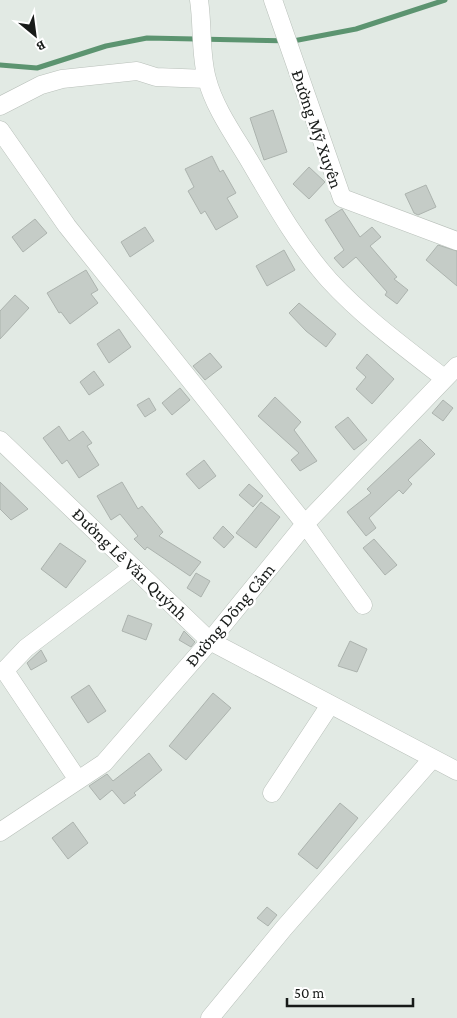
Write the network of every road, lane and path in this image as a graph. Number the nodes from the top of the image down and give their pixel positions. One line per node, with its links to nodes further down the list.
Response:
1 (273, 0): 6 (street, Đường Mỹ Xuyên)
2 (200, 2): 3 (street)
3 (206, 76): 4 (street); 8 (street)
4 (0, 106)
5 (0, 130): 10 (street)
6 (457, 241)
7 (457, 366): 8 (street)
8 (444, 378): 10 (street, Đường Dõng Cảm)
9 (0, 440): 11 (street, Đường Lê Văn Quýnh)
10 (305, 524): 12 (street); 13 (street, Đường Dõng Cảm)
11 (133, 567): 13 (street, Đường Lê Văn Quýnh); 17 (street)
12 (363, 604)
13 (210, 641): 14 (street, Đường Lê Văn Quýnh); 17 (street, Đường Dõng Cảm)
14 (330, 705): 15 (street, Đường Lê Văn Quýnh); 18 (street)
15 (432, 759): 16 (street, Đường Lê Văn Quýnh); 20 (street)
16 (457, 771)
17 (78, 780): 19 (street, Đường Dõng Cảm)
18 (272, 793)
19 (0, 832)
20 (210, 1018)

